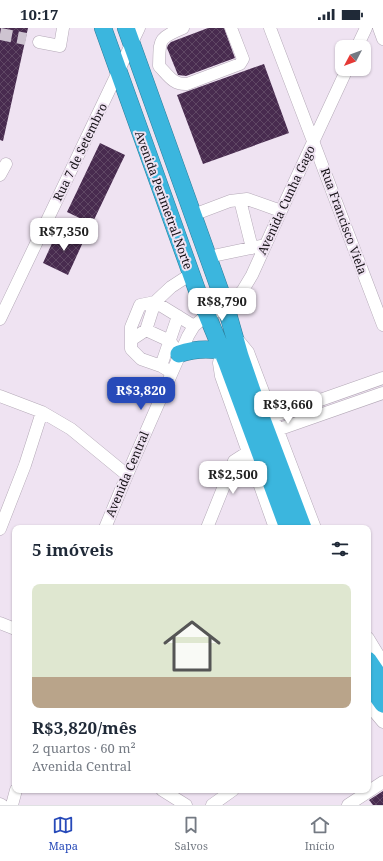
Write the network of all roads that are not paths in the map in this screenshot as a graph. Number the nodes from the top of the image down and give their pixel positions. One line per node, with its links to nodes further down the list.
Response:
1 (63, 28): 12 (street)
2 (103, 28): 14 (highway, Avenida Perimetral Norte)
3 (139, 28): 9 (street, Rua 7 de Setembro)
4 (184, 28): 13 (street)
5 (232, 28): 13 (street)
6 (270, 28): 17 (street, Rua Francisco Viela)
7 (366, 28): 11 (street)
8 (379, 28): 10 (street)
9 (129, 36): 14 (street, Rua 7 de Setembro); 15 (highway, Avenida Perimetral Norte)
10 (383, 39)
11 (360, 40)
12 (39, 42)
13 (159, 66): 15 (street)
14 (119, 71): 26 (highway, Avenida Perimetral Norte); 30 (street, Rua 7 de Setembro)
15 (143, 74): 22 (highway, Avenida Perimetral Norte)
16 (344, 76): 17 (street, Avenida Cunha Gago)
17 (314, 141): 21 (street, Avenida Cunha Gago); 32 (street, Rua Francisco Viela)
18 (6, 164): 19 (street)
19 (0, 175)
20 (240, 200): 21 (street); 22 (street); 24 (street)
21 (281, 210): 23 (street, Avenida Cunha Gago)
22 (193, 215): 25 (highway, Avenida Perimetral Norte)
23 (265, 245): 24 (street); 28 (street, Avenida Cunha Gago)
24 (252, 248): 25 (street)
25 (208, 257): 28 (highway, Avenida Perimetral Norte)
26 (191, 274): 27 (street); 31 (highway, Avenida Perimetral Norte)
27 (155, 302): 29 (street); 33 (street); 35 (street)
28 (226, 307): 31 (street, Avenida Cunha Gago); 34 (highway, Avenida Perimetral Norte)
29 (178, 316): 31 (street); 36 (street)
30 (0, 319)
31 (201, 321): 36 (street, Avenida Central); 37 (highway, Avenida Perimetral Norte)
32 (383, 325)
33 (146, 330): 35 (street); 36 (street)
34 (235, 337): 44 (street); 53 (highway, Avenida Perimetral Norte)
35 (131, 340): 38 (street)
36 (174, 348): 37 (highway); 38 (street, Avenida Central)
37 (221, 351): 47 (street); 52 (highway, Avenida Perimetral Norte)
38 (166, 369): 48 (street, Avenida Central)
39 (383, 378): 42 (street)
40 (383, 393): 45 (street)
41 (0, 396): 43 (street)
42 (293, 410): 44 (street); 45 (street)
43 (42, 412): 48 (street); 55 (street)
44 (272, 417): 46 (street)
45 (297, 424): 46 (street)
46 (277, 430): 54 (street)
47 (248, 452): 50 (street); 51 (street)
48 (127, 475): 49 (street, Avenida Central)
49 (106, 525)
50 (208, 525)
51 (274, 525)
52 (287, 525)
53 (302, 525)
54 (314, 525)
55 (0, 529)
56 (0, 623): 57 (street)
57 (12, 628)
58 (371, 643): 59 (street)
59 (383, 663)
60 (371, 664): 61 (highway)
61 (383, 682)
62 (371, 688): 63 (highway)
63 (383, 704)
64 (371, 708): 65 (street)
65 (383, 722)
66 (383, 782): 67 (street)
67 (371, 790)
68 (15, 793): 72 (street)
69 (167, 793): 73 (street)
70 (229, 793): 74 (street)
71 (366, 793): 75 (street)
72 (12, 805)
73 (186, 805)
74 (212, 805)
75 (348, 805)

